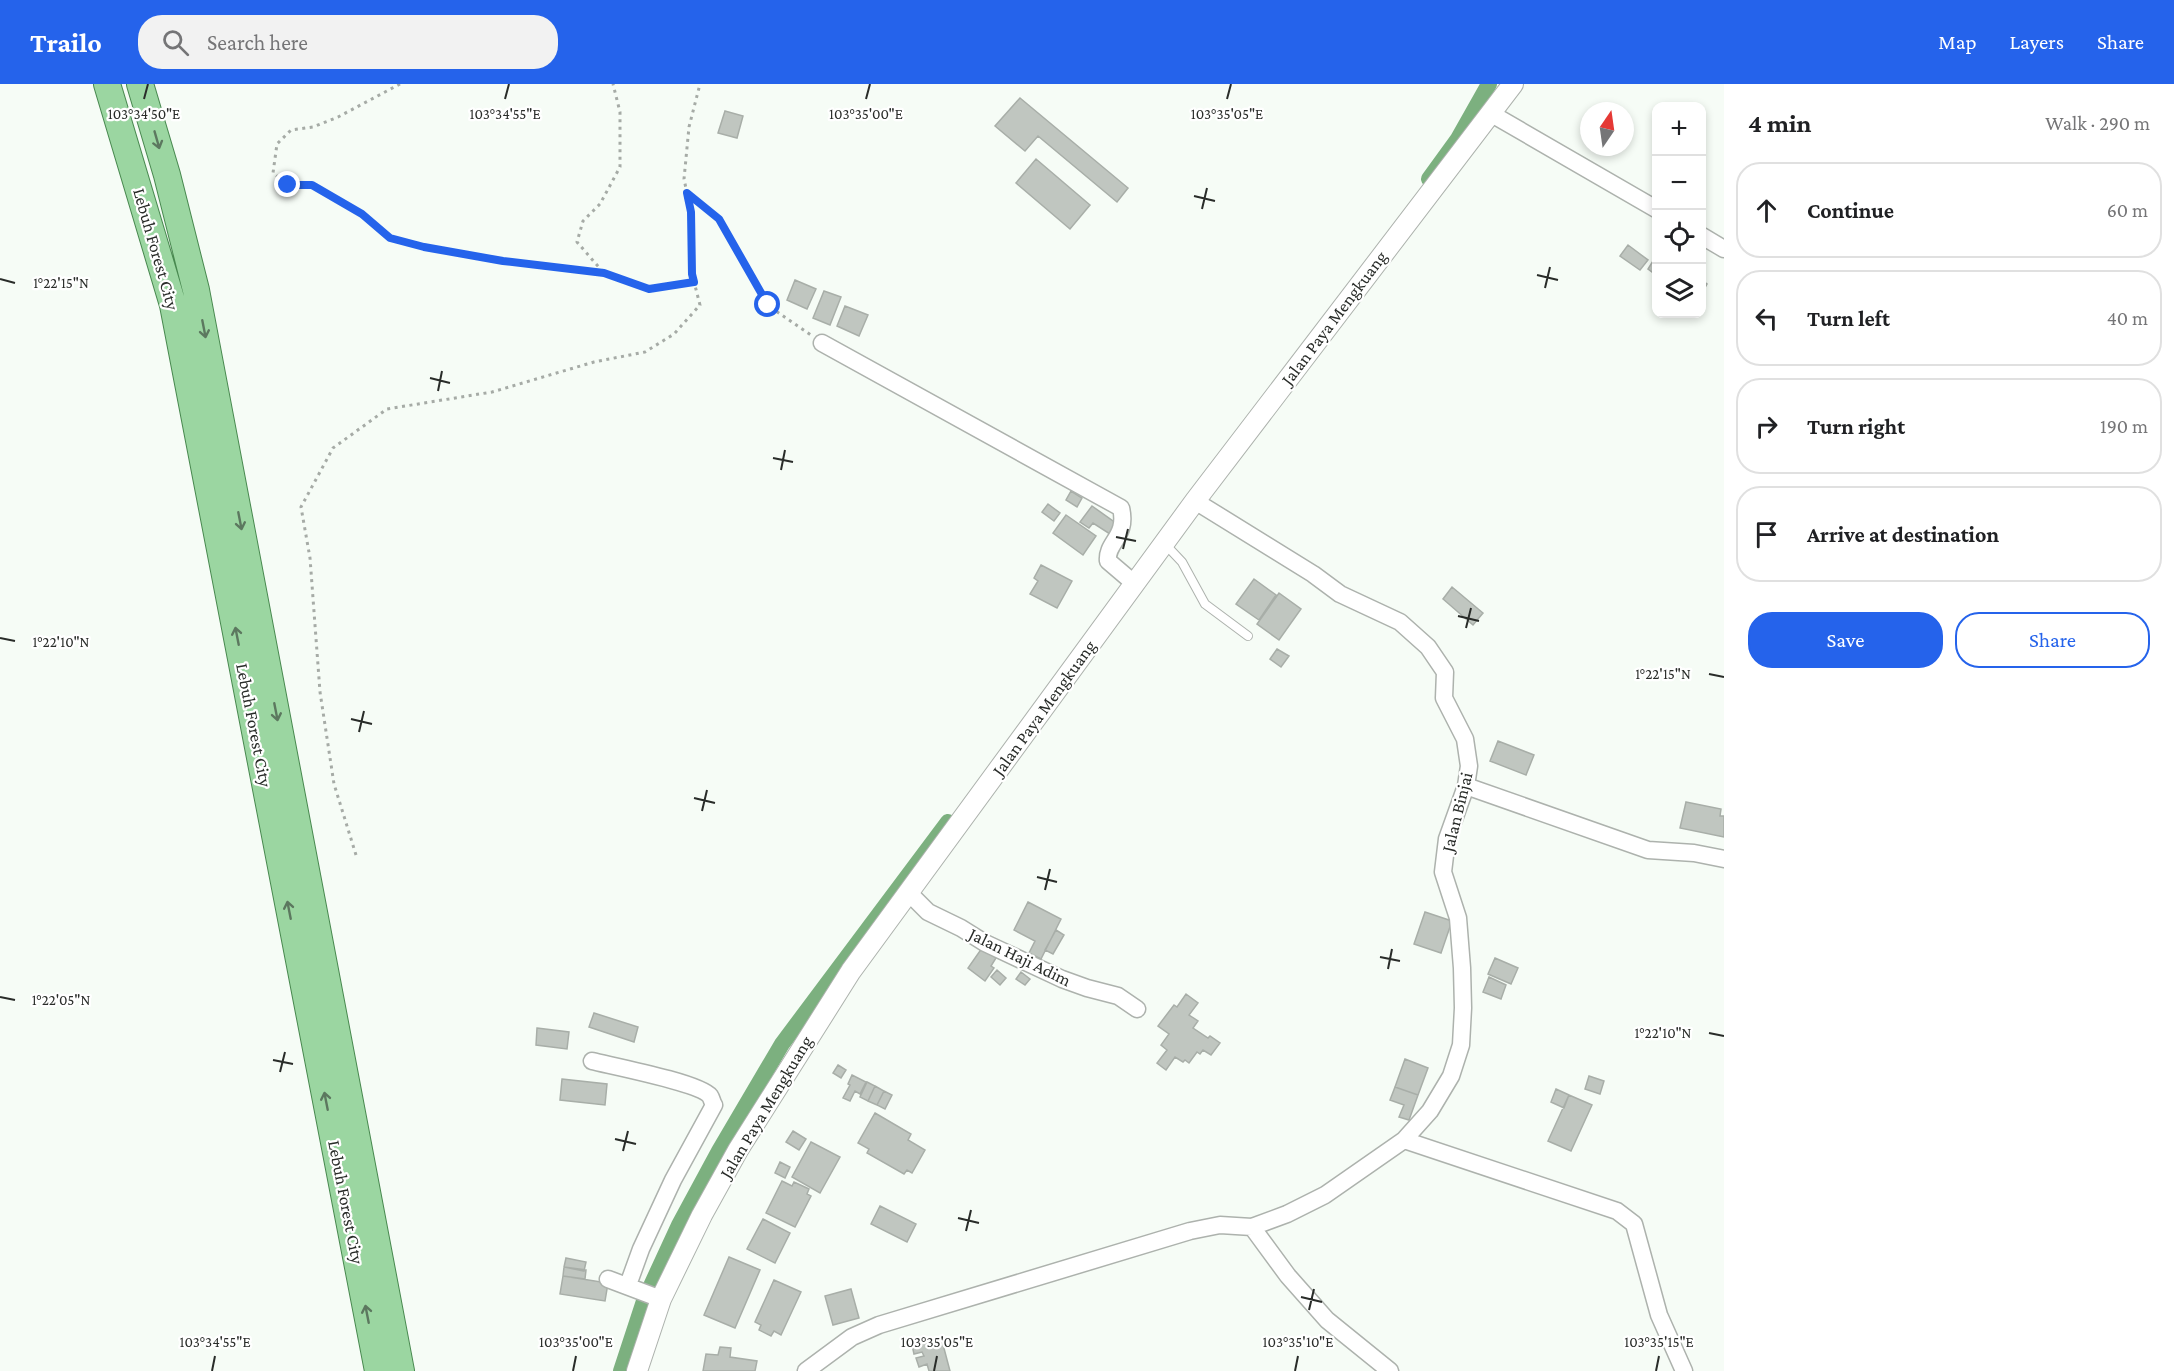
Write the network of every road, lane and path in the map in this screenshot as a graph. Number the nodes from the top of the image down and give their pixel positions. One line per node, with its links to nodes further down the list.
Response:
1 (107, 84): 30 (main road, Lebuh Forest City, one-way to 1)
2 (140, 84): 31 (main road, Lebuh Forest City, one-way to 31)
3 (400, 84): 12 (path)
4 (613, 84): 12 (path)
5 (700, 84): 8 (path)
6 (1513, 84): 7 (street, Jalan Paya Mengkuang)
7 (1490, 112): 9 (street); 15 (street, Jalan Paya Mengkuang)
8 (687, 193): 13 (path); 14 (path)
9 (1652, 207)
10 (1706, 239): 11 (street)
11 (1724, 249)
12 (604, 273): 13 (path)
13 (694, 282): 20 (path)
14 (822, 344): 17 (street)
15 (1195, 501): 16 (street, Jalan Paya Mengkuang); 19 (street, Jalan Binjai)
16 (1165, 543): 17 (street, Jalan Paya Mengkuang); 18 (lane)
17 (1135, 584): 22 (street, Jalan Paya Mengkuang)
18 (1248, 636)
19 (1466, 786): 21 (street); 25 (street, Jalan Binjai)
20 (356, 855)
21 (1724, 859)
22 (909, 893): 23 (street, Jalan Haji Adim); 29 (street, Jalan Paya Mengkuang)
23 (1137, 1009)
24 (592, 1062): 28 (street)
25 (1404, 1140): 26 (street, Jalan Binjai); 35 (street)
26 (1252, 1227): 33 (street); 34 (street)
27 (608, 1279): 28 (street)
28 (628, 1286): 29 (street)
29 (661, 1299): 32 (street, Jalan Paya Mengkuang)
30 (378, 1371)
31 (401, 1371)
32 (638, 1371)
33 (806, 1371)
34 (1390, 1371)
35 (1684, 1371)

